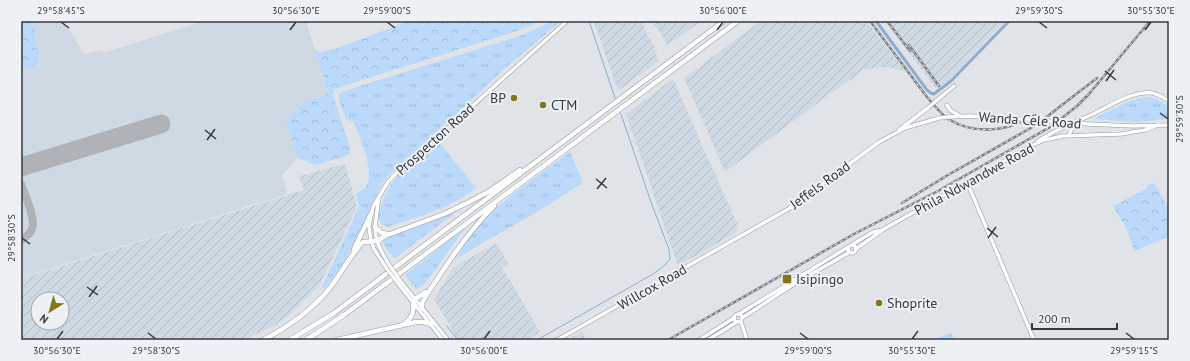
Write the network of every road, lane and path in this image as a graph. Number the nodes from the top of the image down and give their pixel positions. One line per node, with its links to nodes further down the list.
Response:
1 (567, 21): 16 (main road, Prospecton Road)
2 (724, 21): 14 (highway)
3 (738, 21): 17 (highway)
4 (954, 86): 11 (main road, bridge)
5 (1169, 101): 8 (main road)
6 (947, 104): 7 (main road)
7 (960, 116): 10 (main road, Wanda Cele Road, bridge); 11 (main road, Wanda Cele Road, bridge)
8 (1077, 121): 12 (main road); 13 (main road)
9 (1168, 124): 10 (main road, Wanda Cele Road)
10 (1158, 125): 12 (main road, Phila Ndwandwe Road)
11 (893, 134): 22 (main road, Jeffels Road)
12 (1068, 136): 13 (main road, Phila Ndwandwe Road)
13 (1031, 146): 15 (main road, Phila Ndwandwe Road)
14 (527, 169): 21 (highway); 40 (highway)
15 (967, 182): 20 (main road, Phila Ndwandwe Road); 49 (main road)
16 (380, 196): 18 (main road, Prospecton Road); 19 (main road, Prospecton Road)
17 (503, 197): 31 (highway); 41 (highway)
18 (372, 212): 23 (main road, Prospecton Road); 29 (highway)
19 (375, 227): 21 (highway); 24 (main road, Prospecton Road)
20 (884, 229): 25 (main road, Phila Ndwandwe Road); 27 (main road, Phila Ndwandwe Road)
21 (390, 234): 24 (highway)
22 (745, 234): 45 (main road, Willcox Road)
23 (371, 241): 24 (highway); 29 (highway); 30 (main road, Prospecton Road)
24 (376, 241): 30 (main road, Prospecton Road)
25 (853, 244): 26 (main road, Phila Ndwandwe Road); 27 (main road)
26 (848, 247): 28 (main road); 34 (main road)
27 (856, 249): 28 (main road, Phila Ndwandwe Road)
28 (850, 252): 36 (main road)
29 (350, 258): 39 (highway)
30 (388, 268): 32 (main road, Prospecton Road, bridge)
31 (430, 290): 32 (highway); 33 (highway)
32 (414, 301): 33 (main road, Prospecton Road); 37 (main road, Prospecton Road); 38 (highway)
33 (422, 308): 44 (main road, Prospecton Road)
34 (739, 314): 35 (main road); 36 (main road)
35 (734, 318): 36 (main road); 46 (main road)
36 (740, 321): 47 (main road); 48 (main road)
37 (431, 324): 38 (highway); 43 (main road, Prospecton Road)
38 (400, 326): 42 (highway)
39 (263, 340)
40 (290, 340)
41 (306, 340)
42 (337, 340)
43 (442, 340)
44 (448, 340)
45 (558, 340)
46 (700, 340)
47 (708, 340)
48 (747, 340)
49 (1034, 340)

